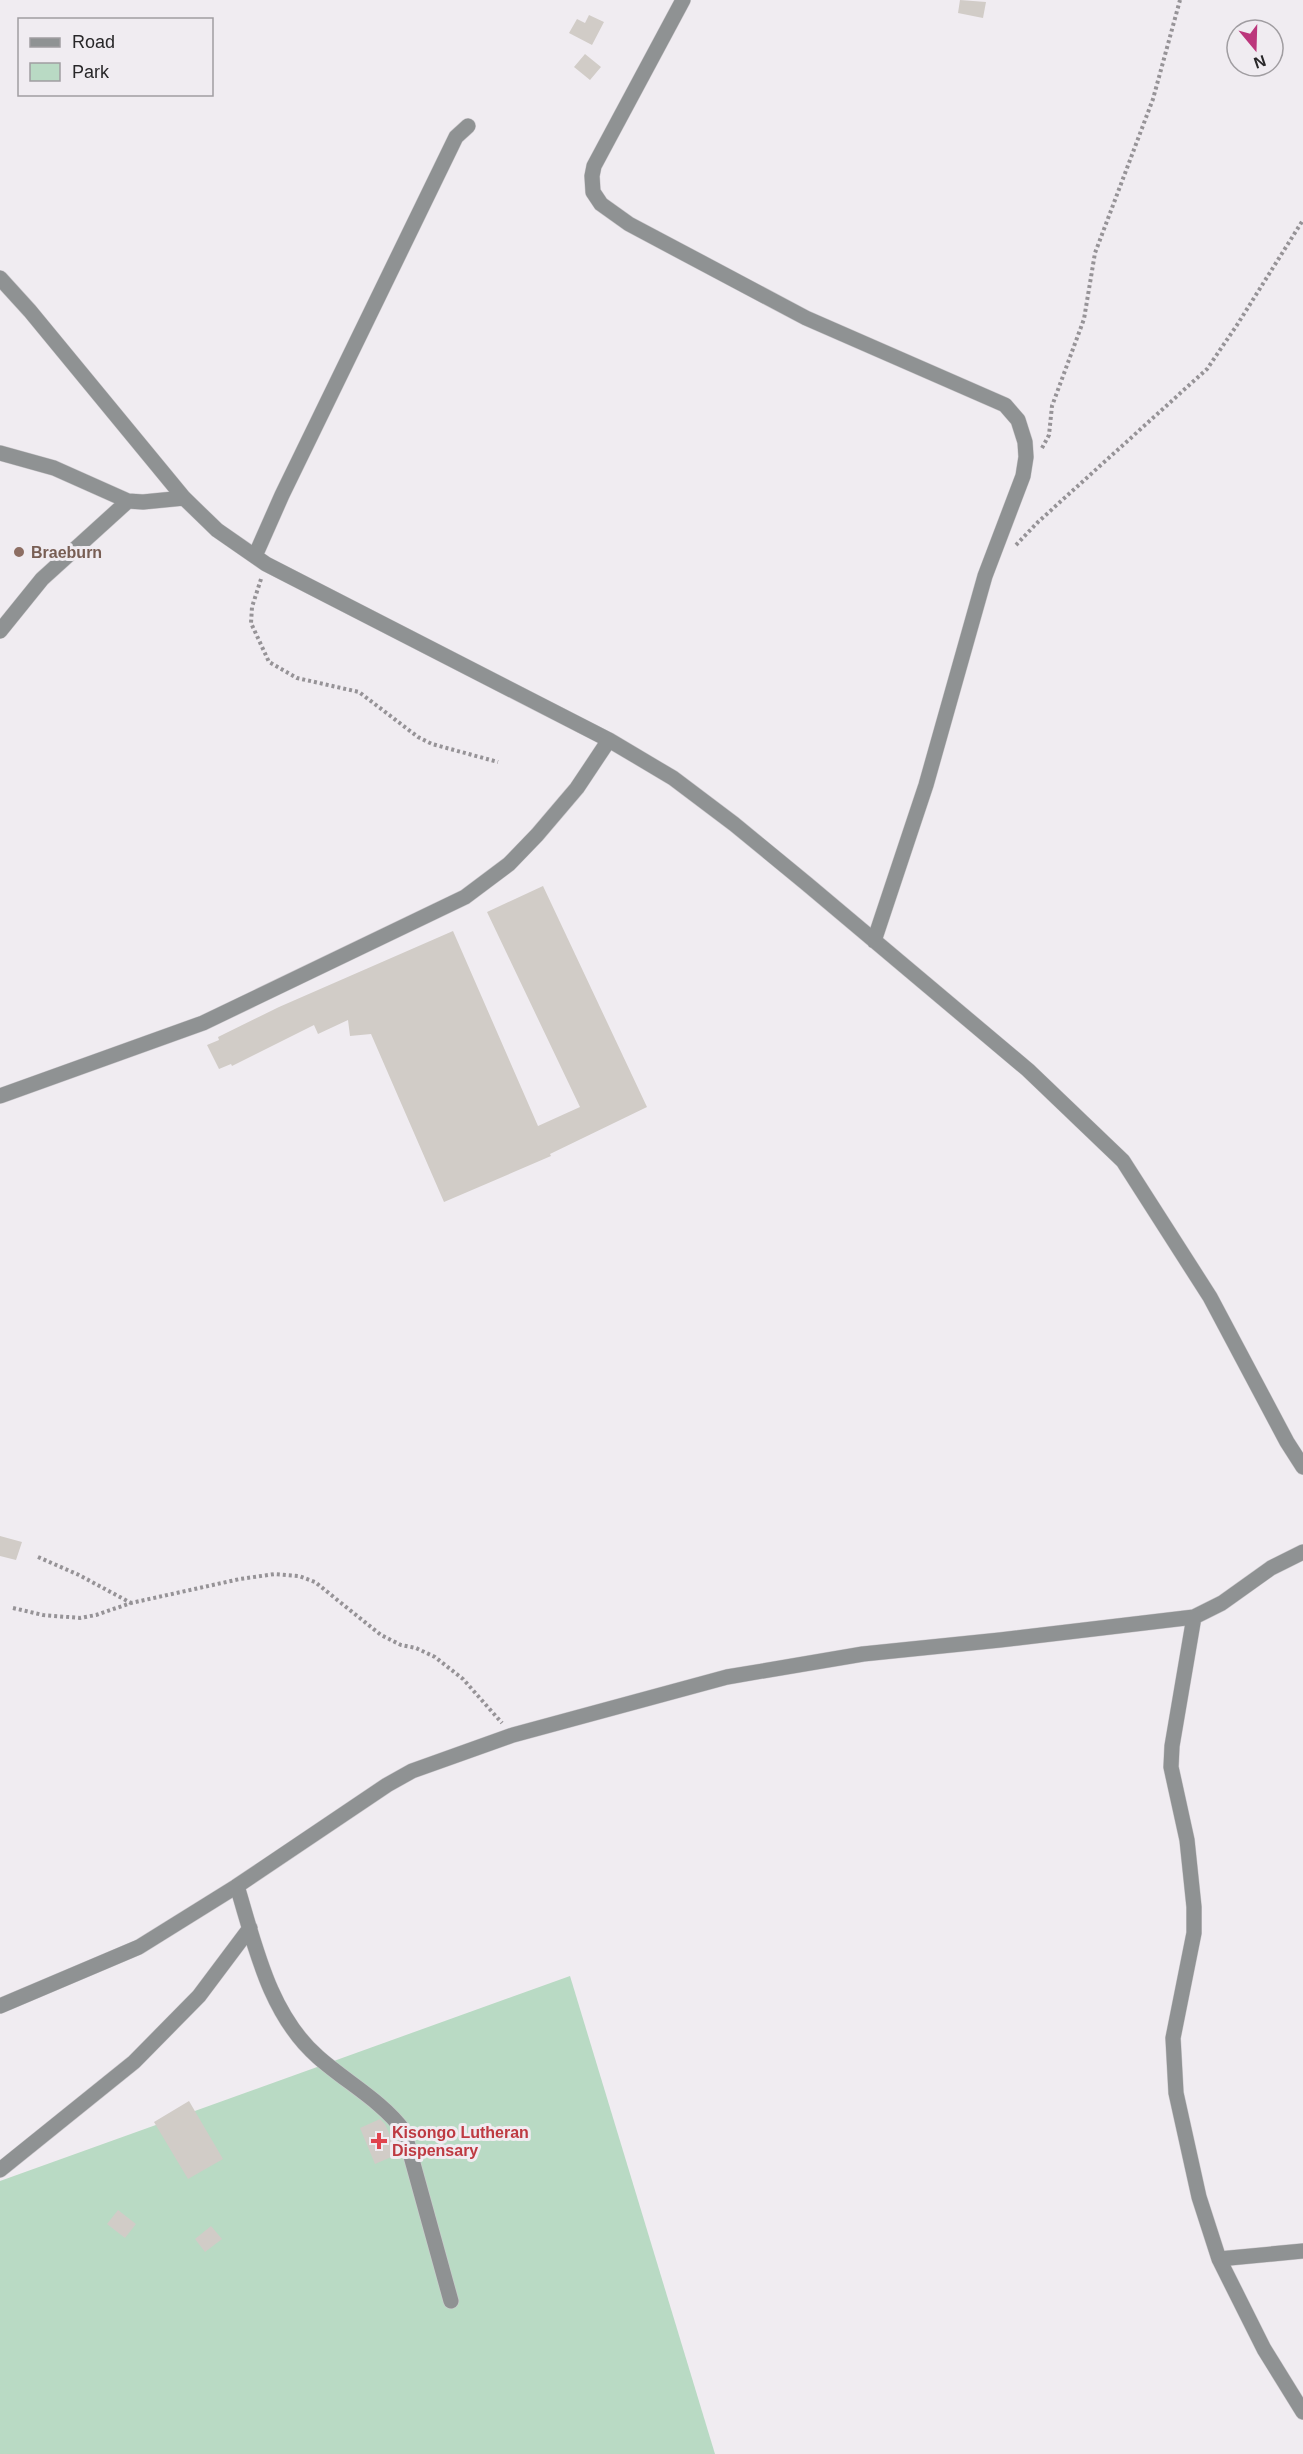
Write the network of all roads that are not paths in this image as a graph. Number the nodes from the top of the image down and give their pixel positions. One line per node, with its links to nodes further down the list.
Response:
1 (683, 0): 10 (street)
2 (468, 126): 7 (street)
3 (0, 278): 5 (street)
4 (0, 453): 6 (street)
5 (183, 498): 6 (street); 7 (street)
6 (128, 501): 8 (street)
7 (261, 560): 9 (street)
8 (0, 631)
9 (609, 740): 10 (street); 11 (street)
10 (874, 941): 12 (street)
11 (0, 1096)
12 (1303, 1467)
13 (1303, 1552): 14 (street)
14 (1194, 1617): 15 (street); 20 (street)
15 (237, 1886): 16 (street); 17 (street)
16 (250, 1928): 18 (street); 21 (street)
17 (0, 2006)
18 (0, 2170)
19 (1303, 2251): 20 (street)
20 (1219, 2259): 22 (street)
21 (451, 2301)
22 (1303, 2412)

